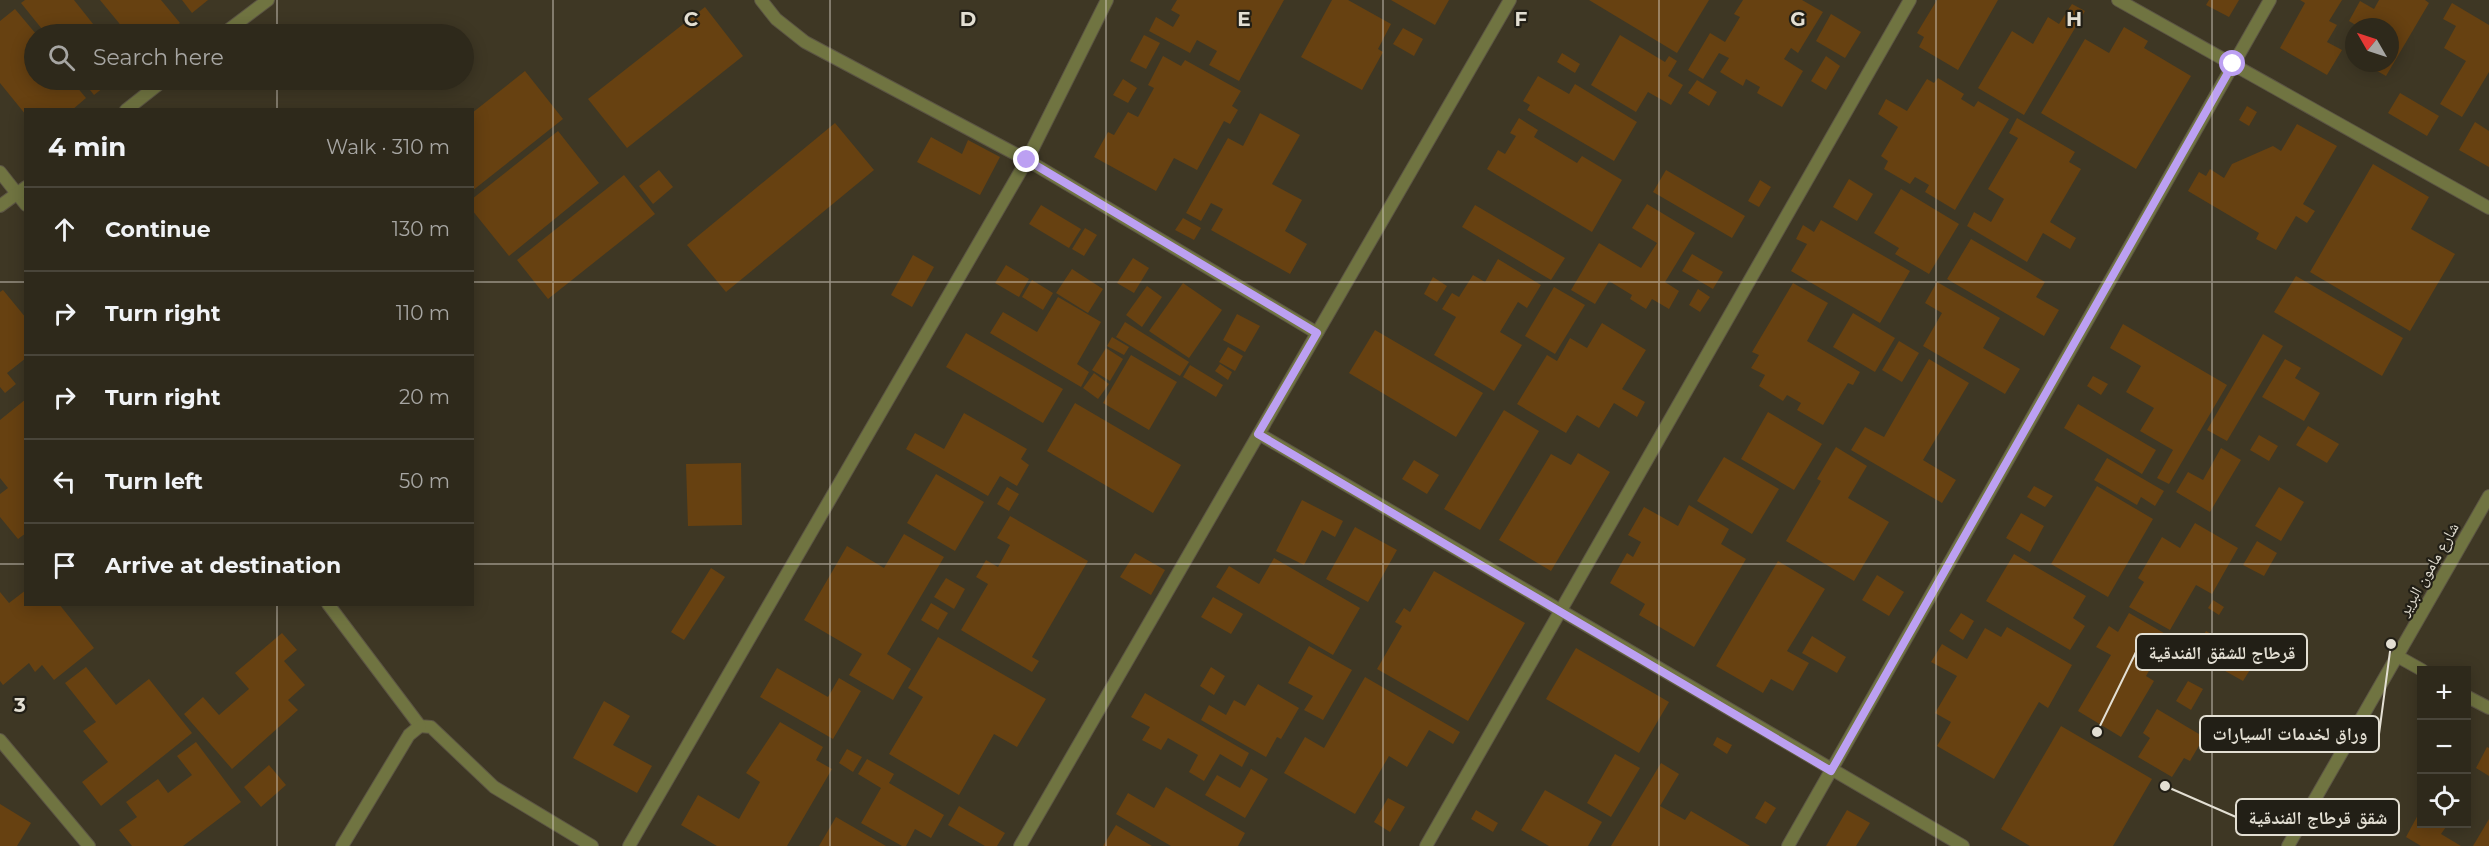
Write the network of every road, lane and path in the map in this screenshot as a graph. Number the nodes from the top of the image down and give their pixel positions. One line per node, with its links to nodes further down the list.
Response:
1 (267, 0): 8 (street)
2 (761, 0): 12 (street)
3 (1107, 0): 12 (street)
4 (1510, 0): 17 (street)
5 (1910, 0): 21 (street)
6 (2118, 0): 9 (street)
7 (2270, 0): 9 (street)
8 (236, 24)
9 (2233, 64): 16 (street); 28 (street)
10 (151, 90): 11 (street)
11 (129, 108)
12 (1027, 160): 17 (street); 32 (street)
13 (0, 172): 14 (street)
14 (21, 190): 15 (street)
15 (0, 206)
16 (2489, 208)
17 (1317, 333): 18 (street)
18 (1258, 434): 21 (street); 33 (street)
19 (2489, 496): 22 (street, شارع مامون البرير)
20 (330, 606): 26 (street)
21 (1560, 611): 28 (street); 34 (street)
22 (2397, 656): 23 (street); 37 (street, شارع مامون البرير)
23 (2417, 667)
24 (2471, 699): 25 (street)
25 (2489, 708)
26 (420, 726): 30 (street); 31 (street)
27 (0, 740): 29 (street)
28 (1831, 771): 35 (street); 36 (street)
29 (89, 846)
30 (342, 846)
31 (592, 846)
32 (629, 846)
33 (1020, 846)
34 (1426, 846)
35 (1788, 846)
36 (1963, 846)
37 (2288, 846)

